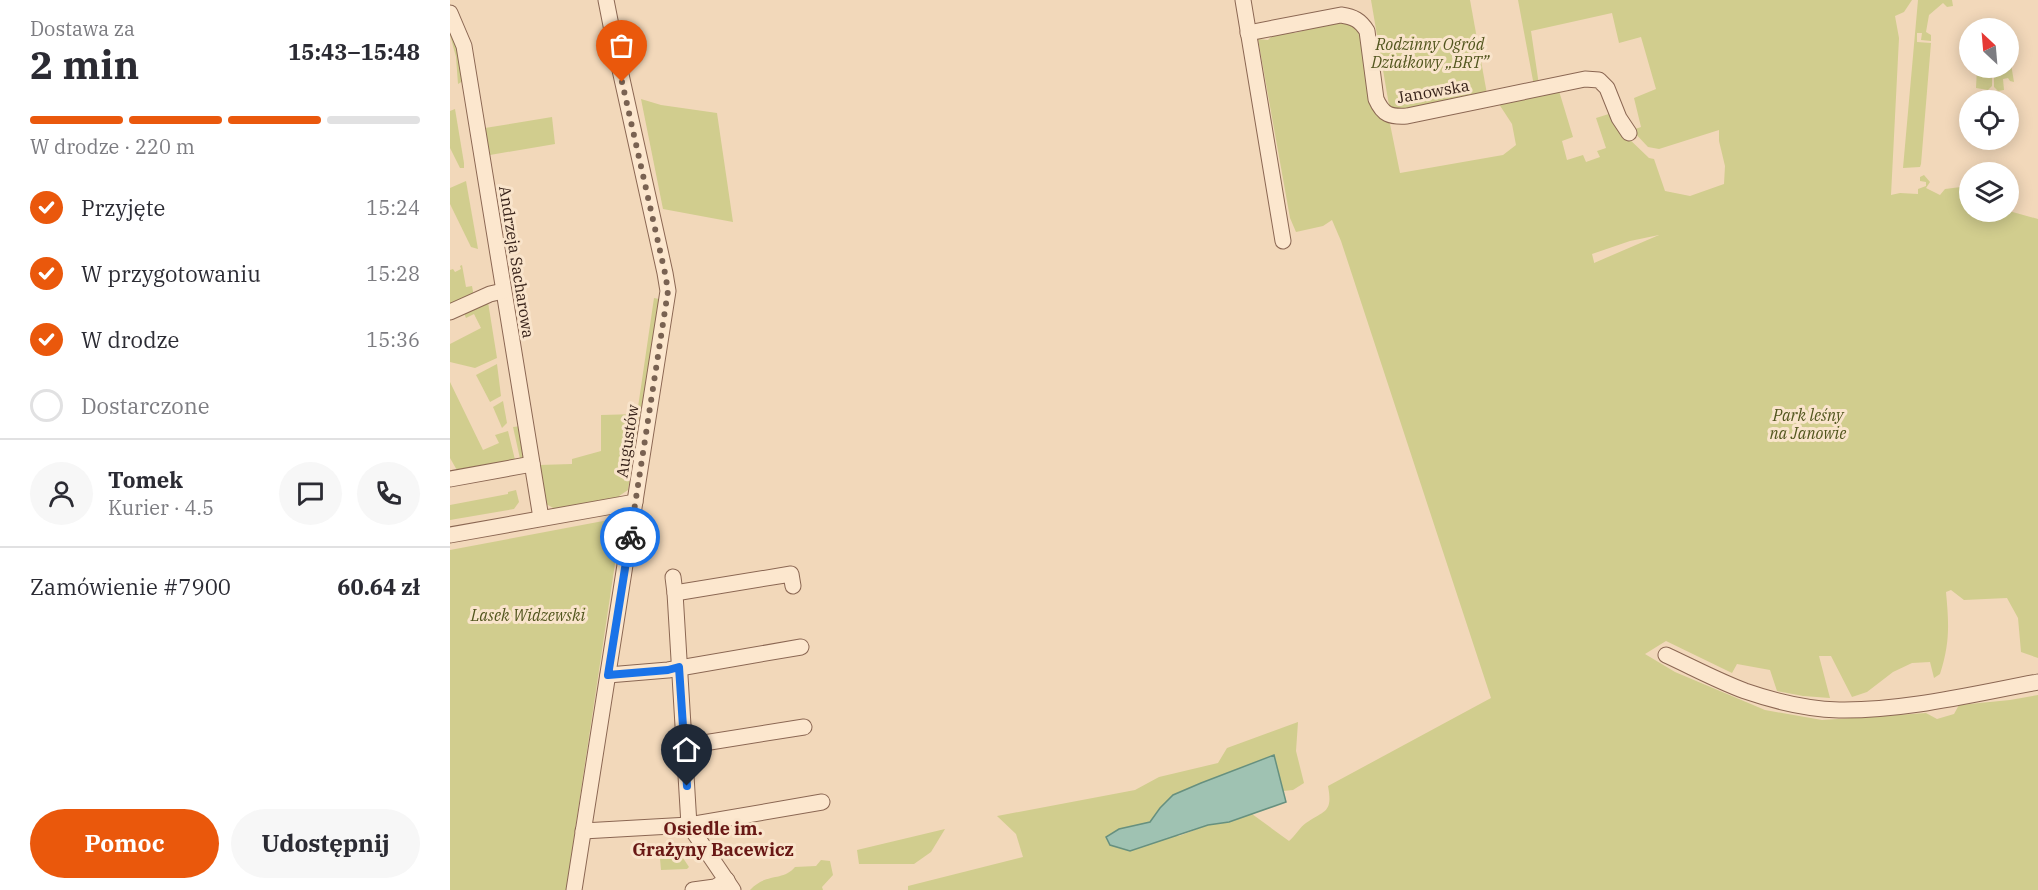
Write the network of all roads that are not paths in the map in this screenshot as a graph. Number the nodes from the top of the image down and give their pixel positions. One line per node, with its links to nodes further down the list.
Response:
1 (606, 0): 11 (street, Augustów)
2 (1243, 0): 4 (street)
3 (450, 13): 7 (street, Andrzeja Sacharowa)
4 (1248, 33): 5 (street, Janowska); 6 (street)
5 (1629, 134)
6 (1283, 241)
7 (504, 291): 8 (street); 9 (street, Andrzeja Sacharowa)
8 (450, 312)
9 (532, 464): 10 (street); 12 (street, Andrzeja Sacharowa)
10 (452, 474)
11 (636, 502): 12 (street); 20 (street, Augustów)
12 (541, 519): 13 (street)
13 (450, 535)
14 (674, 577): 16 (street)
15 (793, 586): 16 (street)
16 (675, 593): 19 (street)
17 (801, 647): 19 (street)
18 (1666, 655): 21 (street)
19 (679, 667): 20 (street); 23 (street)
20 (608, 675): 26 (street, Augustów)
21 (2038, 682)
22 (804, 727): 23 (street)
23 (685, 746): 25 (street)
24 (822, 802): 25 (street)
25 (689, 825): 26 (street); 27 (street)
26 (583, 831): 28 (street, Augustów)
27 (730, 885): 29 (street)
28 (574, 890)
29 (693, 890)

